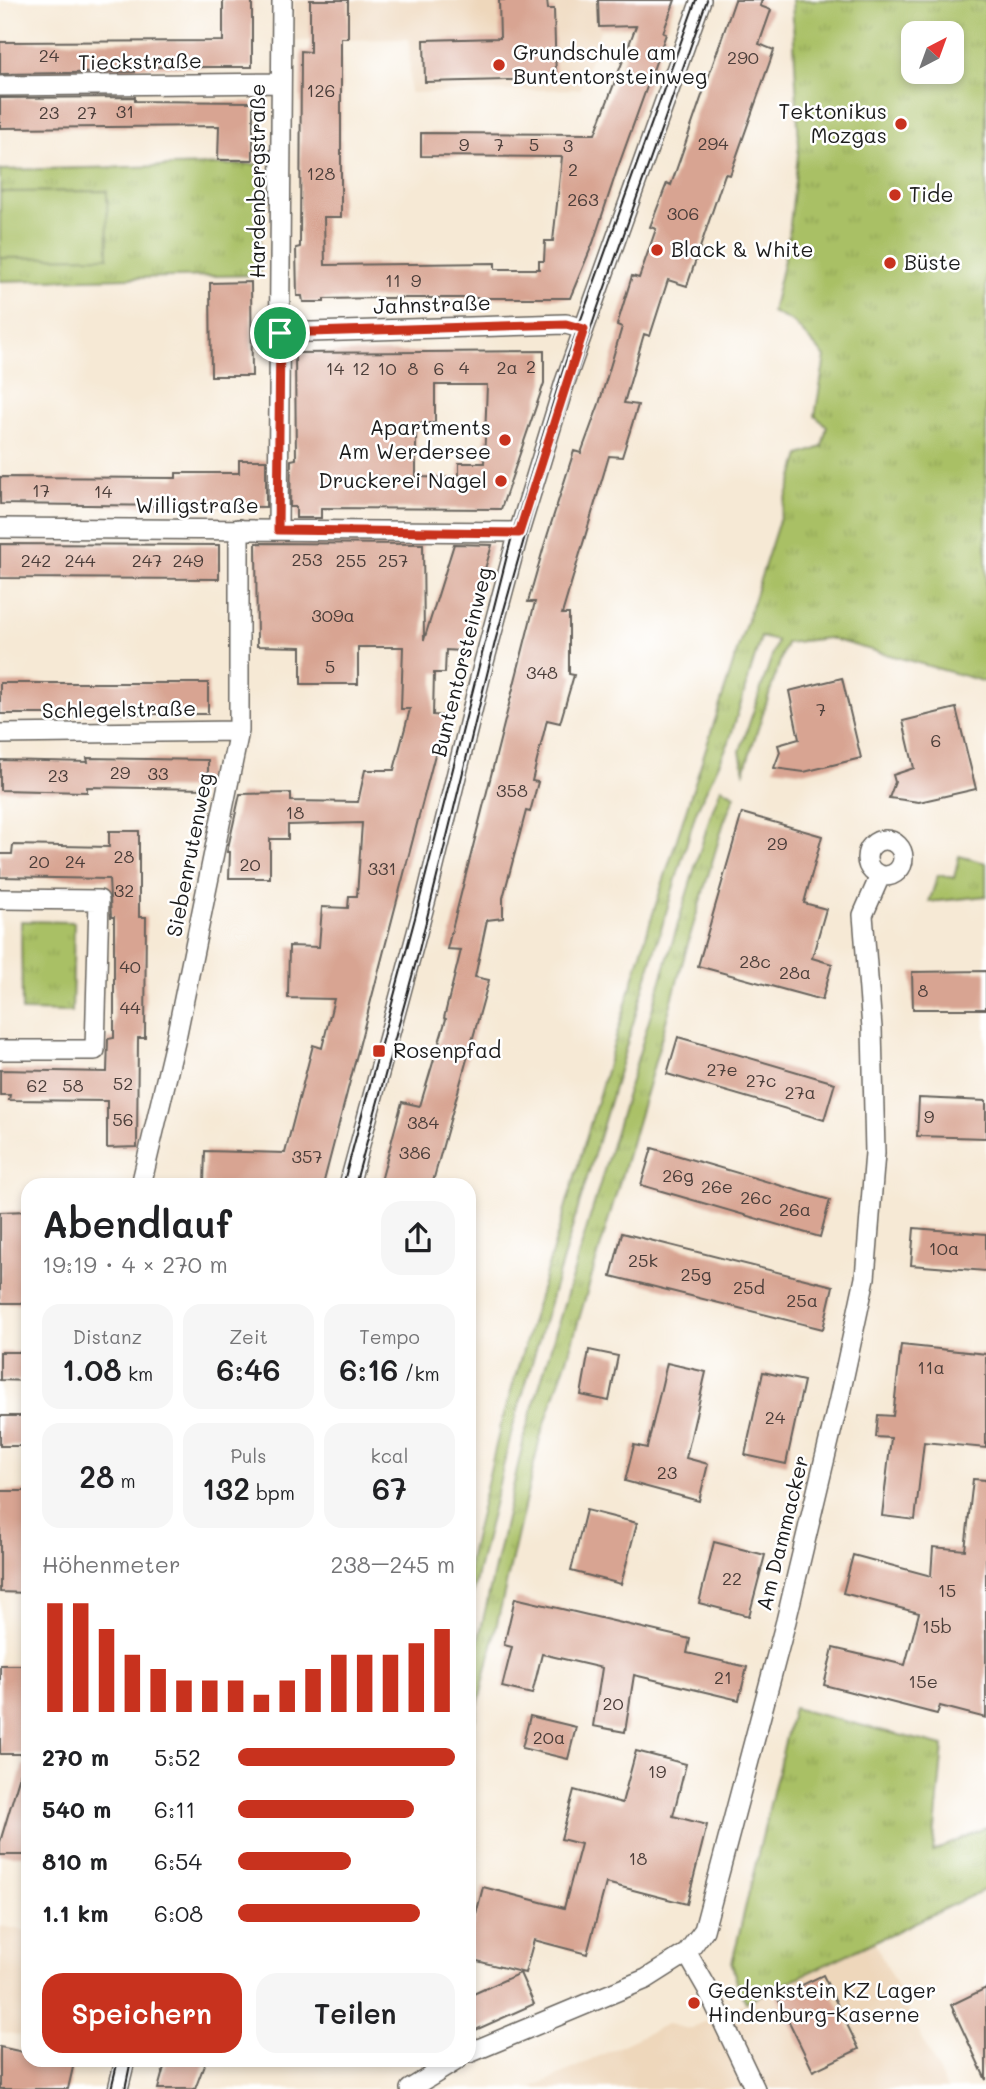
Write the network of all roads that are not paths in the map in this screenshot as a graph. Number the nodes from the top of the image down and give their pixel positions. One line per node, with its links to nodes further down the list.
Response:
1 (282, 0): 3 (street, Hardenbergstraße)
2 (701, 0): 5 (street, Buntentorsteinweg)
3 (281, 83): 4 (street, Tieckstraße); 6 (street, Hardenbergstraße)
4 (0, 86)
5 (584, 329): 6 (street, Jahnstraße); 10 (street, Buntentorsteinweg)
6 (280, 333): 9 (street, Hardenbergstraße)
7 (0, 528): 8 (street, Willigstraße)
8 (239, 529): 9 (street, Willigstraße); 11 (street, Siebenrutenweg)
9 (278, 530): 10 (street, Willigstraße)
10 (519, 533): 17 (street, Buntentorsteinweg)
11 (239, 731): 12 (street, Schlegelstraße); 16 (street, Siebenrutenweg)
12 (0, 734)
13 (880, 876): 18 (street, Am Dammacker)
14 (0, 899): 15 (street)
15 (0, 1050)
16 (143, 1178)
17 (351, 1178)
18 (687, 1953): 19 (street, Am Dammacker); 24 (street)
19 (476, 2050)
20 (123, 2067): 22 (street)
21 (446, 2067): 23 (street)
22 (118, 2089)
23 (410, 2089)
24 (755, 2089)

